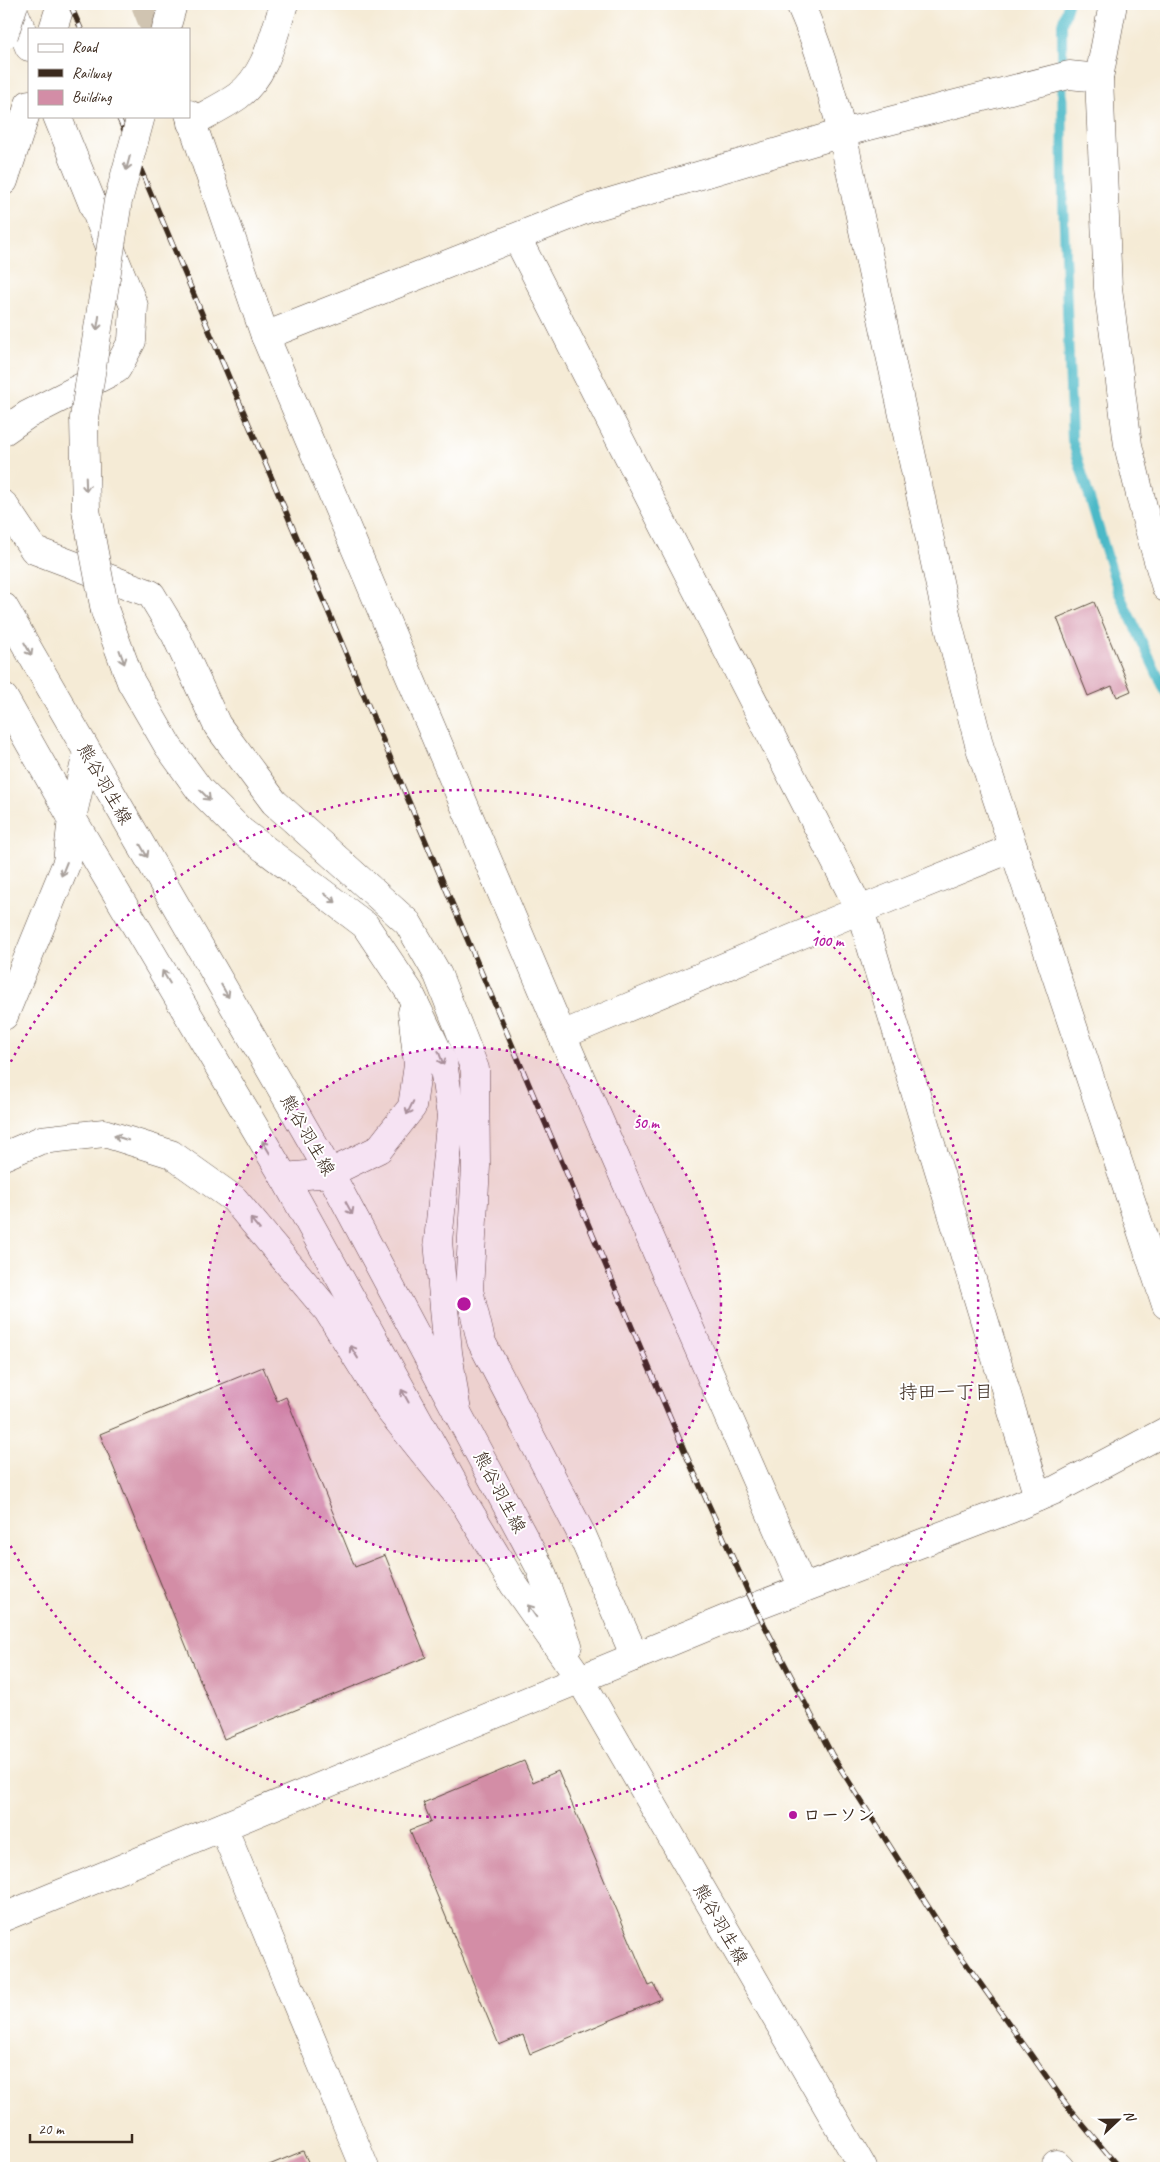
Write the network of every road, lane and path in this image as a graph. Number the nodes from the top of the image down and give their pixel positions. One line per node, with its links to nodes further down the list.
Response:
1 (12, 4): 9 (main road, bridge); 10 (main road)
2 (61, 4): 7 (main road)
3 (173, 4): 8 (main road)
4 (284, 4): 15 (main road)
5 (800, 4): 16 (main road)
6 (1113, 4): 11 (main road)
7 (53, 28)
8 (166, 28)
9 (4, 34)
10 (28, 44)
11 (1100, 78): 16 (main road); 22 (main road)
12 (28, 107): 17 (main road)
13 (58, 118): 20 (main road)
14 (139, 118): 29 (main road, one-way to 29, bridge)
15 (190, 119): 19 (main road)
16 (842, 133): 18 (main road); 27 (main road)
17 (4, 181)
18 (517, 238): 19 (main road); 28 (main road)
19 (265, 336): 31 (main road)
20 (4, 430)
21 (4, 505): 41 (main road)
22 (1166, 588)
23 (4, 607): 25 (main road, 熊谷羽生線, one-way to 25)
24 (4, 698): 26 (main road, 熊谷羽生線)
25 (87, 753): 26 (main road); 33 (main road, 熊谷羽生線, one-way to 33)
26 (72, 818): 30 (main road, one-way to 30); 34 (main road, 熊谷羽生線, one-way to 26)
27 (1013, 848): 28 (main road); 35 (main road)
28 (860, 910): 31 (main road); 38 (main road)
29 (409, 991): 33 (main road, one-way to 33); 36 (main road, one-way to 36)
30 (4, 1016)
31 (562, 1035): 40 (main road)
32 (4, 1156): 39 (main road, one-way to 32)
33 (330, 1172): 34 (main road); 36 (main road, 熊谷羽生線, one-way to 36)
34 (284, 1177): 39 (main road, 熊谷羽生線, one-way to 34)
35 (1166, 1305)
36 (457, 1412): 42 (main road, 熊谷羽生線)
37 (1166, 1432): 38 (main road)
38 (1038, 1497): 40 (main road)
39 (465, 1504): 42 (main road, 熊谷羽生線, one-way to 39)
40 (803, 1588): 41 (main road)
41 (635, 1657): 42 (main road)
42 (580, 1679): 43 (main road); 46 (main road, 熊谷羽生線)
43 (223, 1826): 44 (main road); 45 (main road)
44 (4, 1917)
45 (365, 2168)
46 (862, 2168)

